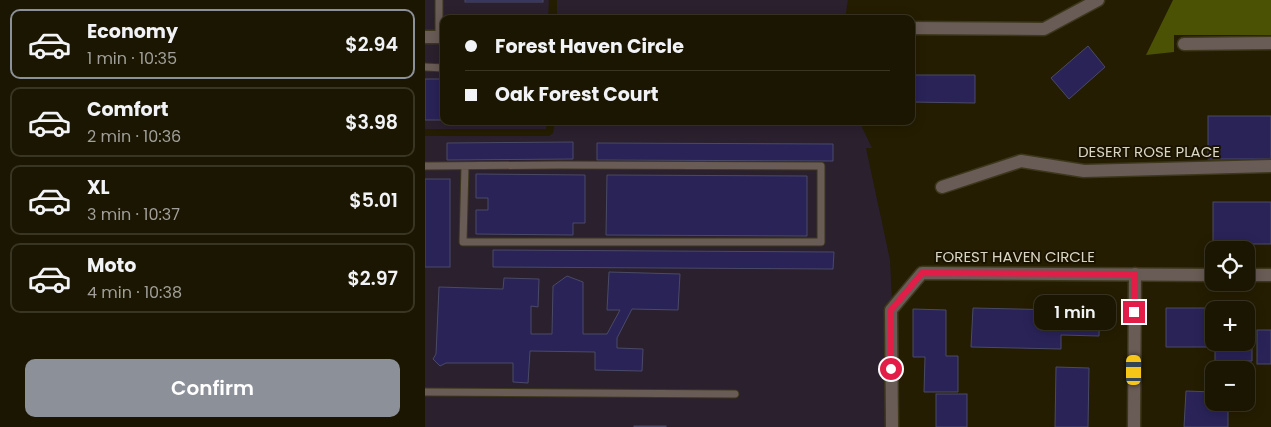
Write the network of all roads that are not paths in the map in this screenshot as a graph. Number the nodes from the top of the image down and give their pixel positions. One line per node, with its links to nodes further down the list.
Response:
1 (439, 0): 3 (lane)
2 (1098, 0): 4 (street)
3 (440, 18)
4 (915, 28)
5 (425, 37): 6 (street)
6 (440, 37)
7 (1271, 43): 8 (street)
8 (1184, 44)
9 (425, 67): 10 (lane)
10 (440, 68)
11 (425, 166): 12 (lane)
12 (465, 166): 12 (lane)
13 (1271, 166): 14 (street, DESERT ROSE PLACE)
14 (942, 187)
15 (1135, 274): 16 (street, FOREST HAVEN CIRCLE); 21 (street, FOREST HAVEN CIRCLE); 22 (street)
16 (1205, 275)
17 (1255, 275): 18 (street)
18 (1271, 275)
19 (425, 392): 20 (lane)
20 (735, 394)
21 (892, 427)
22 (1134, 427)

